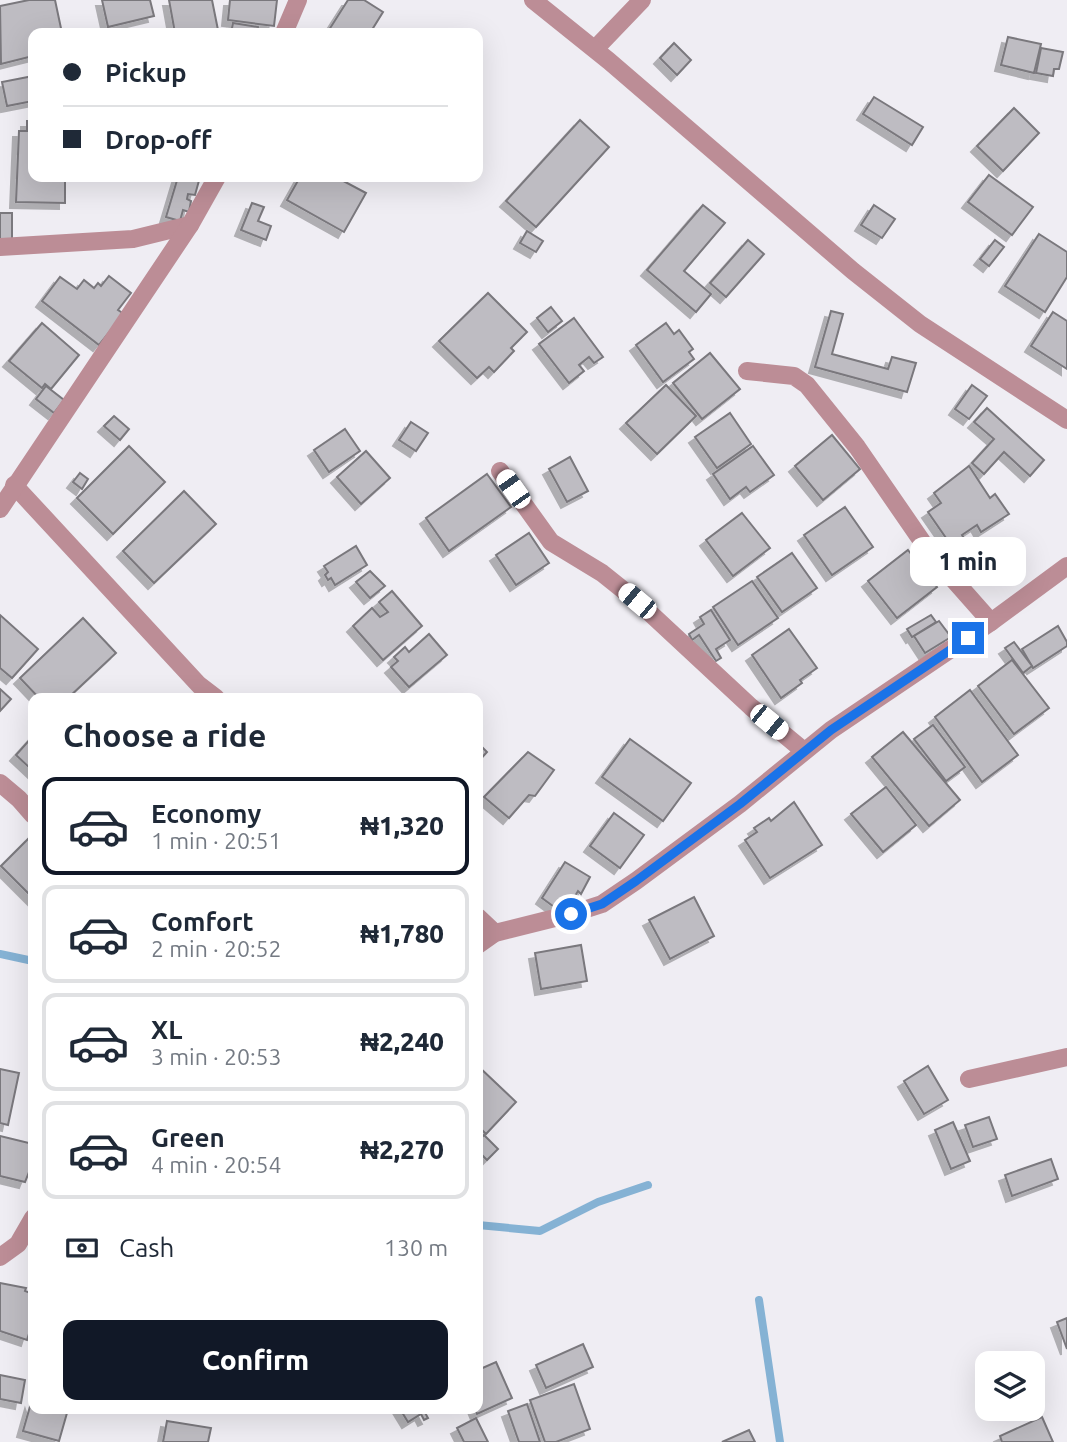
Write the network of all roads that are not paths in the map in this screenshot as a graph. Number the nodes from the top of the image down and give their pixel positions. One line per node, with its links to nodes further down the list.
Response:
1 (298, 0): 4 (street)
2 (533, 0): 5 (street)
3 (642, 0): 5 (street)
4 (286, 28)
5 (594, 49): 10 (street)
6 (214, 182): 7 (street)
7 (190, 225): 8 (street); 12 (street)
8 (0, 247)
9 (747, 371): 15 (street)
10 (1067, 420)
11 (500, 471): 17 (street)
12 (14, 485): 13 (street); 16 (street)
13 (0, 509)
14 (1067, 566): 15 (street)
15 (991, 622): 17 (street)
16 (209, 693)
17 (804, 751): 21 (street)
18 (0, 783): 19 (street)
19 (28, 810)
20 (483, 922): 21 (street)
21 (495, 933): 22 (street)
22 (483, 942)
23 (1067, 1057): 24 (street)
24 (969, 1079)
25 (28, 1227): 26 (street)
26 (0, 1257)

